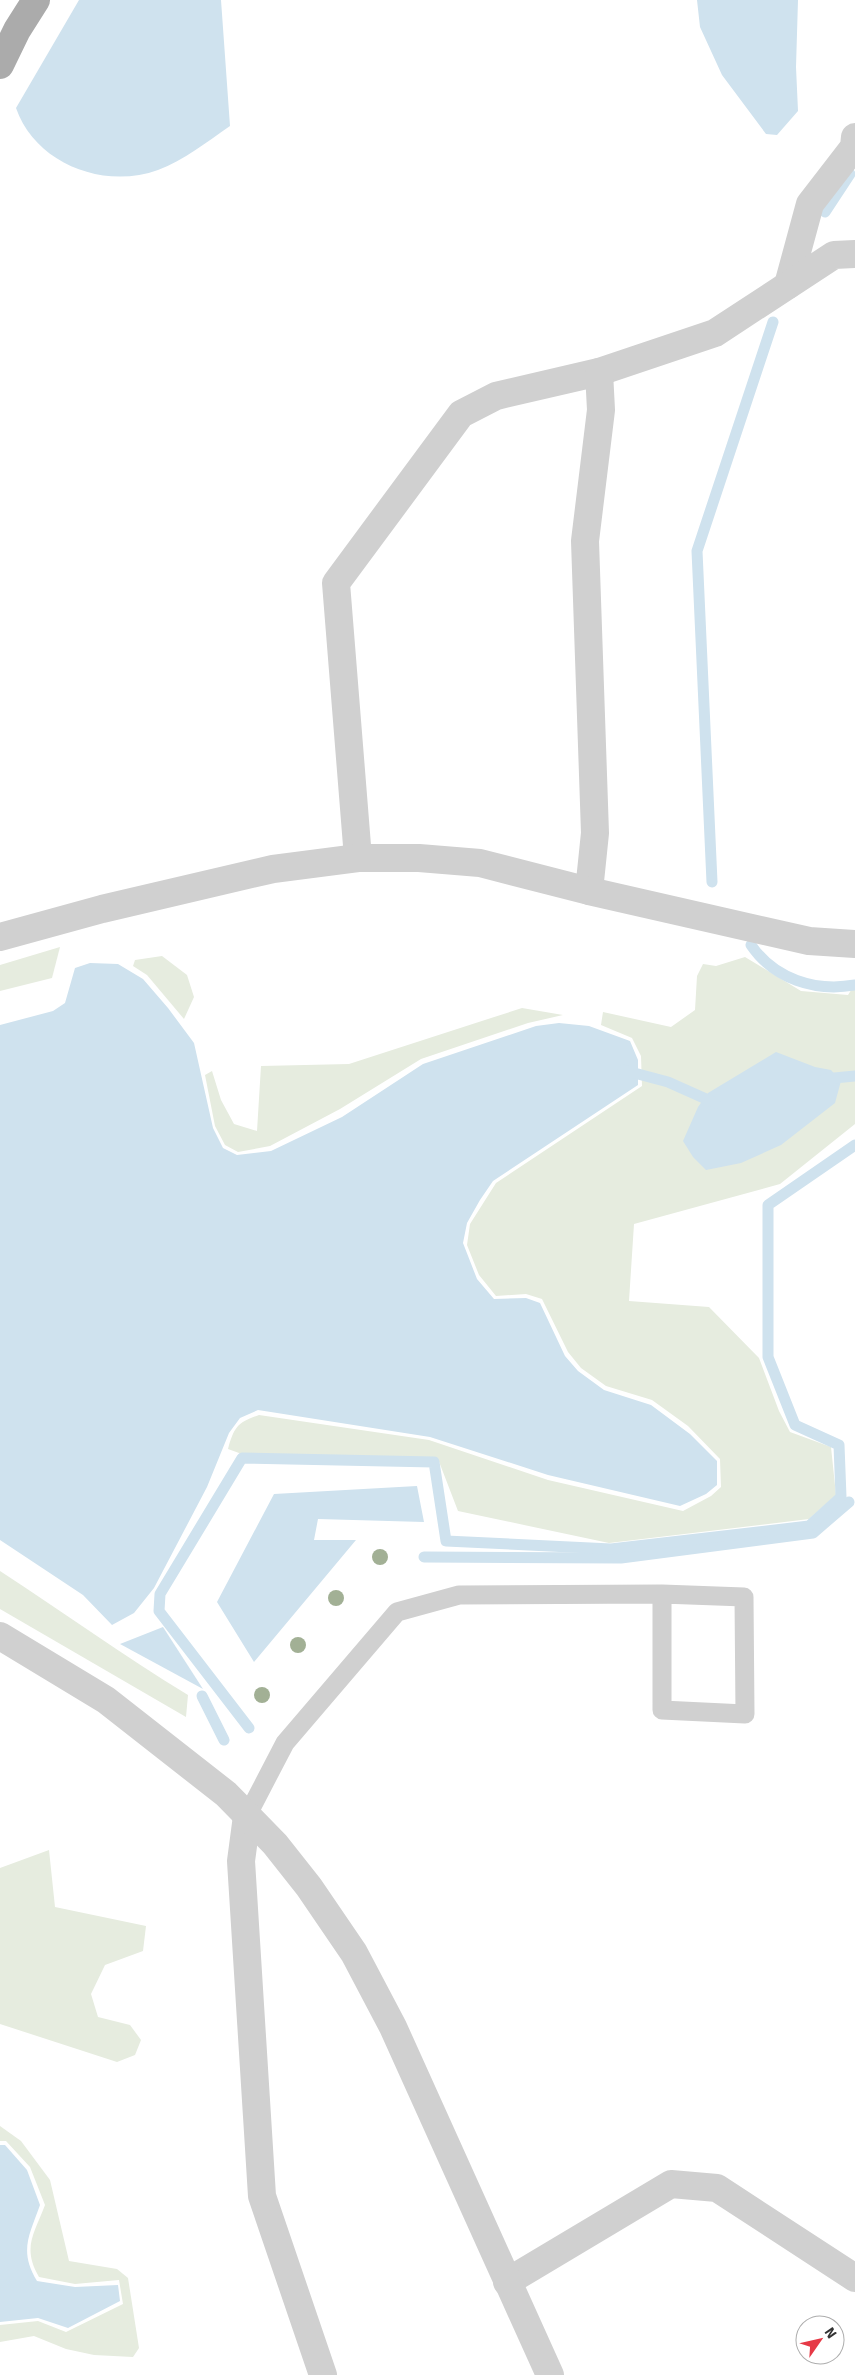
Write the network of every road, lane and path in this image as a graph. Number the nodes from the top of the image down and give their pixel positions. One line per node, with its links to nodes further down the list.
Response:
1 (36, 0): 2 (main road)
2 (0, 65)
3 (855, 137): 5 (street)
4 (855, 254): 5 (street)
5 (788, 285): 6 (street)
6 (599, 372): 7 (street); 8 (street)
7 (358, 858): 8 (street); 9 (street)
8 (589, 891): 10 (street)
9 (0, 937)
10 (855, 944)
11 (662, 1594): 11 (lane); 13 (lane)
12 (0, 1636): 13 (street)
13 (247, 1816): 15 (street); 16 (street)
14 (855, 2278): 15 (street)
15 (507, 2282): 17 (street)
16 (323, 2375)
17 (550, 2375)

